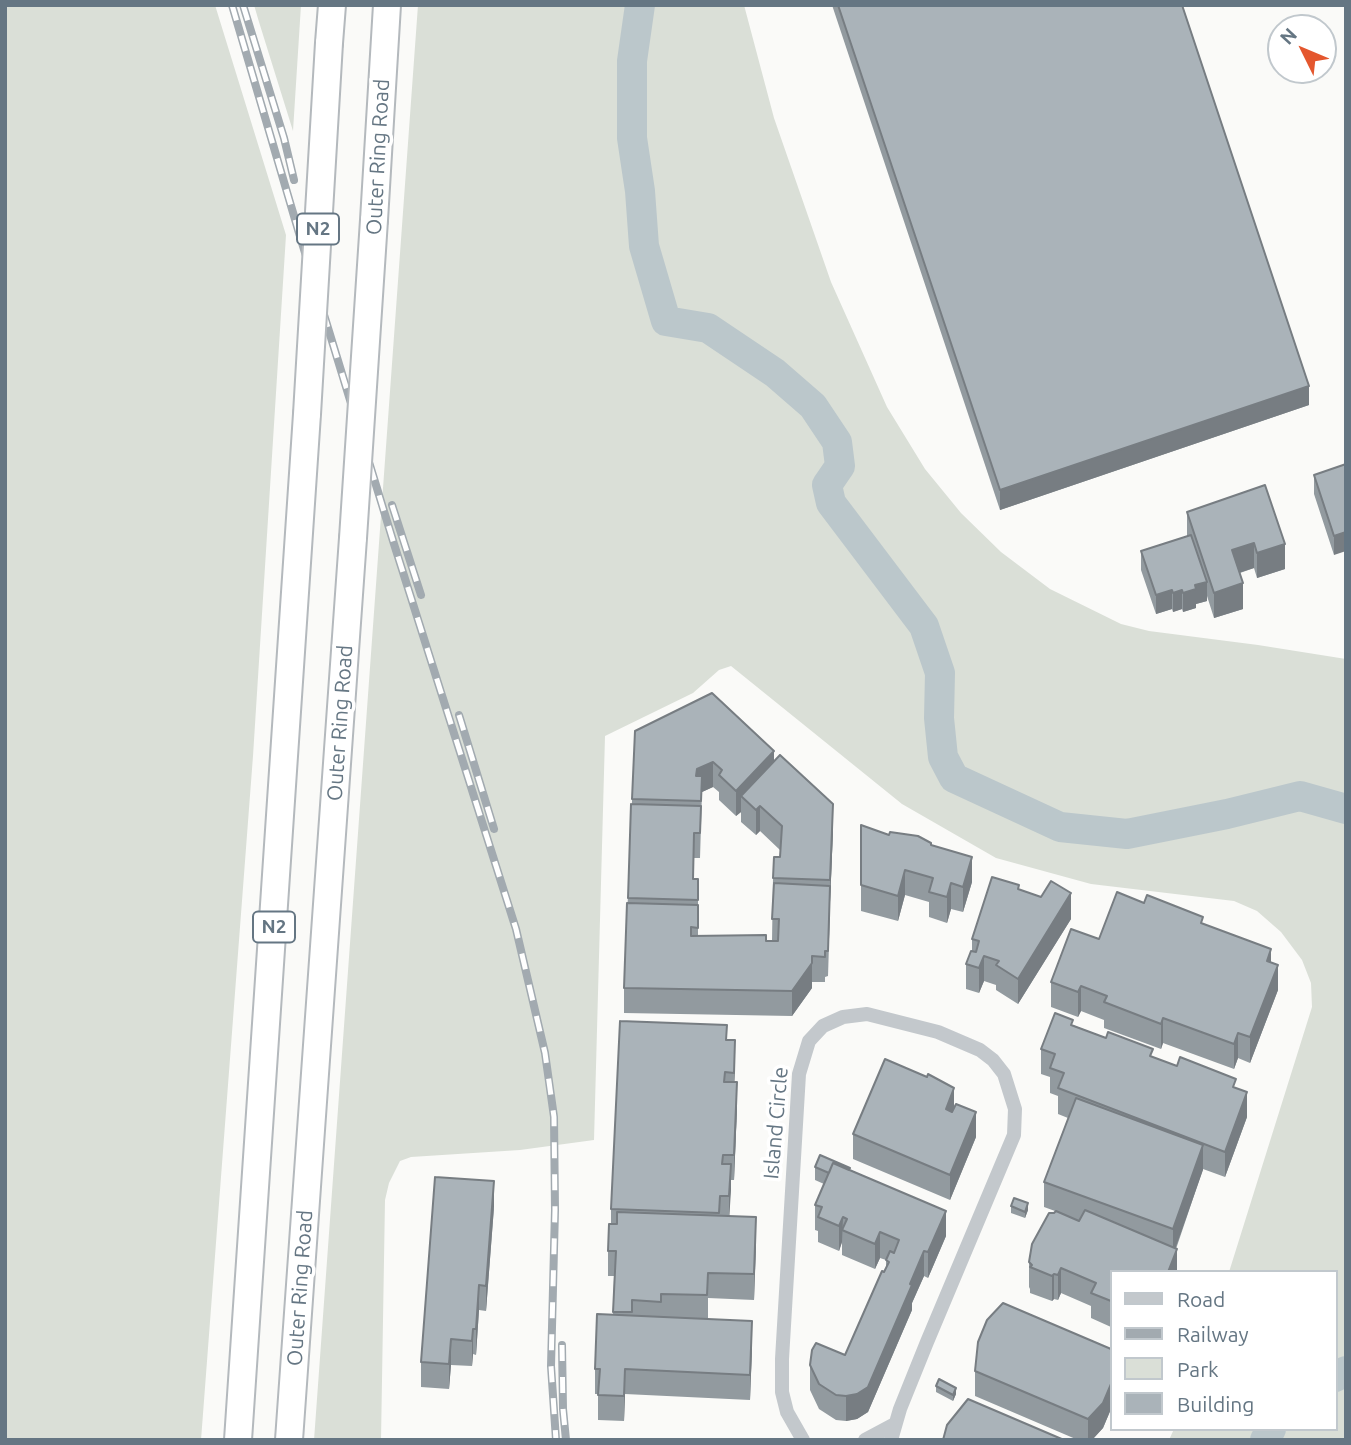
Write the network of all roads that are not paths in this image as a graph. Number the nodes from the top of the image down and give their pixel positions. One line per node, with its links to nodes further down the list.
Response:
1 (331, 5): 4 (highway, N2, bridge)
2 (387, 5): 5 (highway, Outer Ring Road / N2, bridge)
3 (895, 1424): 6 (street, Island Circle); 7 (street); 8 (street, Island Circle)
4 (238, 1440)
5 (289, 1440)
6 (803, 1440)
7 (865, 1440)
8 (891, 1440)

